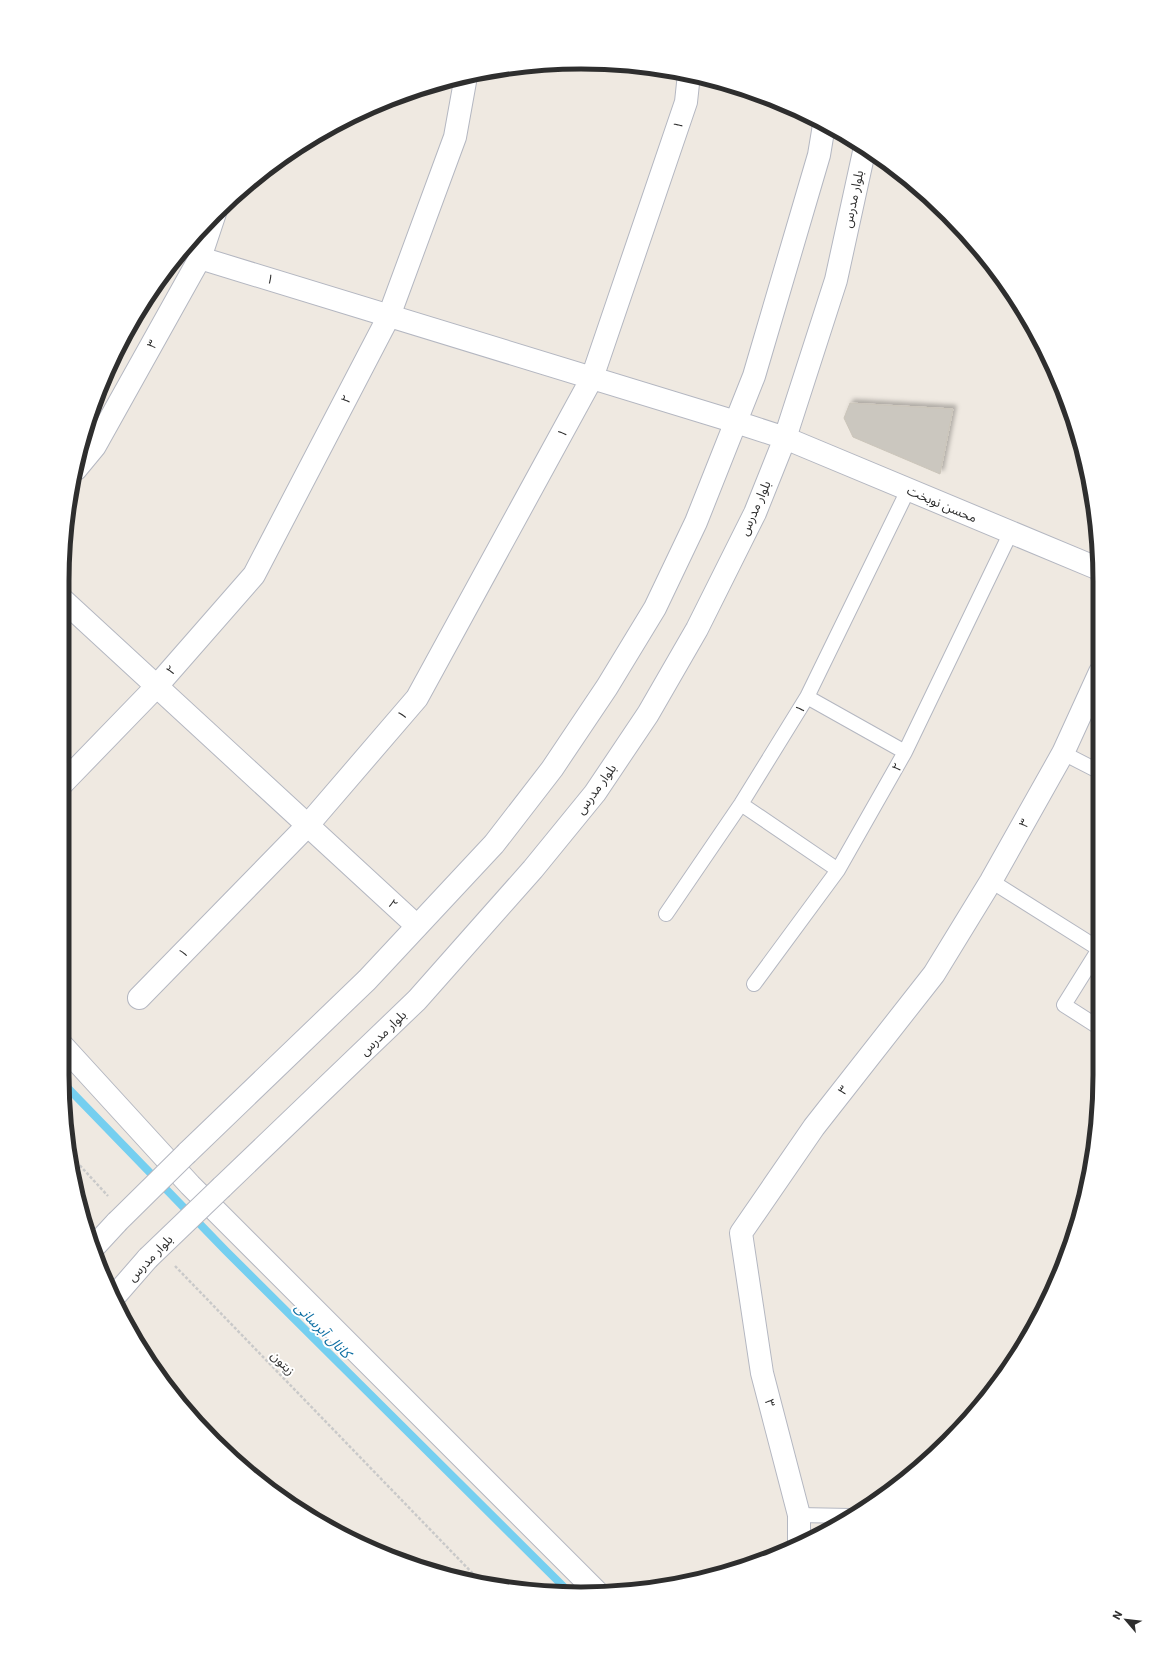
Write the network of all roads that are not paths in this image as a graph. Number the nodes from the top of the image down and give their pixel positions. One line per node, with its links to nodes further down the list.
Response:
1 (688, 81): 8 (street, ۱)
2 (465, 82): 7 (street, ۲)
3 (823, 131): 9 (street)
4 (863, 154): 10 (street, بلوار مدرس)
5 (210, 229): 6 (street, ۳)
6 (200, 258): 7 (street, ۱); 11 (street, ۳)
7 (389, 316): 8 (street, ۱); 16 (street, ۲)
8 (592, 378): 9 (street, ۱); 24 (street, ۱)
9 (736, 422): 10 (street, محسن نوبخت); 28 (street)
10 (785, 438): 12 (street, محسن نوبخت); 36 (street, بلوار مدرس, bridge)
11 (83, 460)
12 (908, 490): 13 (street, محسن نوبخت); 18 (lane, ۱)
13 (1011, 532): 14 (street, محسن نوبخت); 19 (lane, ۲)
14 (1093, 566)
15 (69, 606): 16 (street, ۲)
16 (156, 687): 22 (street, ۲); 24 (street, ۲)
17 (1093, 687): 20 (street, ۳)
18 (807, 697): 19 (lane); 23 (lane, ۱)
19 (905, 752): 25 (lane, ۲)
20 (1063, 752): 21 (lane); 26 (street, ۳)
21 (1093, 768)
22 (69, 777)
23 (741, 804): 25 (lane); 27 (lane, ۱)
24 (307, 826): 28 (street, ۲); 32 (street, ۱)
25 (838, 870): 31 (lane, ۲)
26 (991, 882): 29 (lane); 37 (street, ۳)
27 (666, 914)
28 (417, 926): 35 (street, bridge)
29 (1093, 945)
30 (1093, 960): 33 (lane)
31 (754, 984)
32 (139, 998)
33 (1093, 1024)
34 (69, 1053): 40 (street)
35 (97, 1243)
36 (118, 1292)
37 (799, 1515): 38 (lane); 39 (street, ۳)
38 (841, 1516)
39 (799, 1538)
40 (592, 1587)

